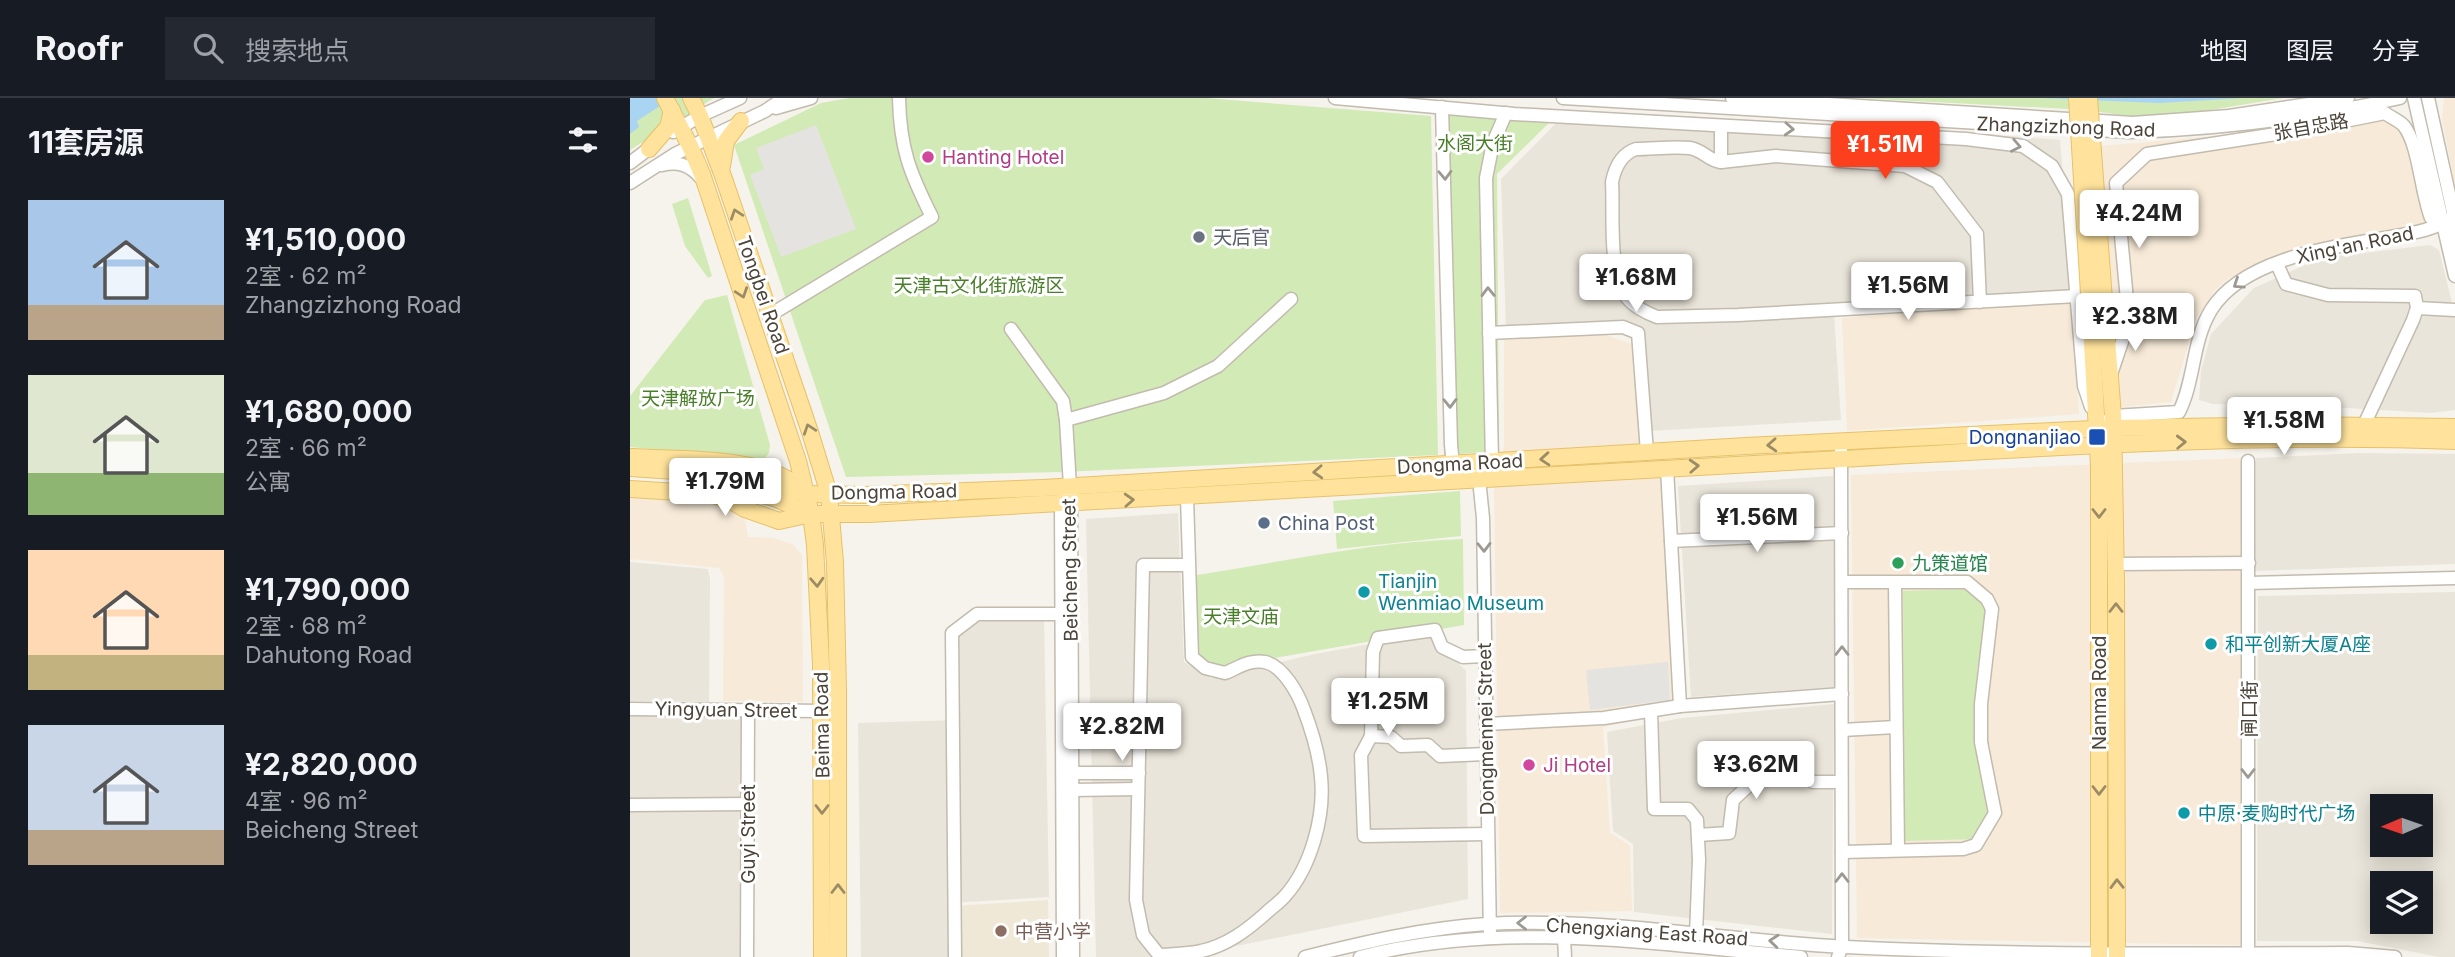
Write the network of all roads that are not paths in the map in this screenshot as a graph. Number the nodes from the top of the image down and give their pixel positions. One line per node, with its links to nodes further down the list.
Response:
1 (691, 98): 19 (main road, Tongbei Road)
2 (740, 98): 19 (street)
3 (785, 98): 17 (street)
4 (811, 98): 17 (street)
5 (899, 98): 40 (street)
6 (1335, 98): 16 (street)
7 (1563, 98): 12 (street, Zhangzizhong Road)
8 (1732, 98): 11 (street, Zhangzizhong Road)
9 (2077, 98): 41 (main road, bridge)
10 (2089, 98): 41 (main road, bridge)
11 (2348, 98)
12 (2400, 98)
13 (2414, 98): 31 (street)
14 (2428, 98): 31 (street)
15 (668, 104): 23 (main road, Tongbei Road); 24 (main road)
16 (1442, 107): 18 (street); 56 (street, one-way to 56)
17 (765, 111): 20 (street)
18 (1506, 113): 21 (street); 43 (street, one-way to 18)
19 (698, 117): 22 (main road, Tongbei Road); 23 (street)
20 (741, 121): 22 (street); 28 (main road)
21 (1721, 127): 25 (street); 35 (street, one-way to 35)
22 (709, 137): 23 (street); 28 (main road, Tongbei Road)
23 (686, 138): 24 (street); 27 (street); 29 (main road, Tongbei Road)
24 (649, 149): 26 (street)
25 (1721, 162): 37 (street); 37 (street)
26 (630, 163)
27 (655, 167): 29 (street); 30 (street)
28 (723, 176): 40 (main road, Tongbei Road, one-way to 28)
29 (704, 182): 63 (main road, Tongbei Road, one-way to 63)
30 (630, 183)
31 (2452, 222): 32 (street); 33 (street, Xing'an Road); 34 (street); 44 (street, 张自忠路)
32 (2455, 252)
33 (2277, 264): 38 (street); 48 (street, Xing'an Road, one-way to 48)
34 (2455, 276)
35 (2077, 296): 37 (street); 48 (street)
36 (1291, 299): 45 (street)
37 (1980, 302)
38 (2417, 308): 39 (street); 46 (street)
39 (2455, 310)
40 (770, 315): 64 (main road, Tongbei Road, one-way to 40)
41 (2098, 327): 44 (main road); 48 (main road)
42 (1011, 329): 45 (street)
43 (1489, 333): 51 (street); 55 (street)
44 (2111, 374): 48 (main road)
45 (1066, 420): 66 (street)
46 (2364, 425): 47 (main road); 48 (main road)
47 (2455, 427)
48 (2107, 432): 49 (main road, one-way to 49); 50 (main road, Dongma Road); 53 (main road, Dongma Road); 72 (main road, Nanma Road); 107 (main road, Nanma Road, one-way to 107)
49 (2455, 441)
50 (1841, 442): 51 (main road, Dongma Road, one-way to 51); 53 (street)
51 (1647, 452): 55 (main road, Dongma Road, one-way to 55)
52 (630, 457): 63 (main road)
53 (1841, 459): 58 (main road, Dongma Road, one-way to 53); 69 (street)
54 (2248, 461): 71 (street, 闸口街)
55 (1492, 462): 56 (main road, Dongma Road); 61 (street)
56 (1453, 464): 61 (street); 66 (main road, Dongma Road, one-way to 66)
57 (630, 468): 60 (main road)
58 (1667, 468): 61 (main road, Dongma Road); 70 (street)
59 (630, 477): 60 (main road)
60 (720, 479): 63 (main road, Dongma Road); 67 (main road)
61 (1479, 479): 65 (main road, Dongma Road); 79 (street, Dongmennei Street, one-way to 79)
62 (630, 489): 67 (main road)
63 (807, 494): 64 (main road, Dongma Road); 67 (main road, Beima Road)
64 (829, 494): 66 (main road, Dongma Road); 68 (main road, Beima Road)
65 (1187, 497): 66 (main road, Dongma Road, one-way to 65); 73 (street)
66 (1067, 498): 68 (main road); 78 (street, Beicheng Street); 91 (street, Beicheng Street)
67 (811, 514): 68 (main road); 85 (main road, Beima Road, one-way to 85)
68 (831, 514): 112 (main road, Beima Road, one-way to 68)
69 (1842, 533): 70 (street); 75 (street)
70 (1671, 541): 81 (street)
71 (2249, 563): 72 (street); 77 (street, 闸口街)
72 (2116, 564): 108 (main road, Nanma Road, one-way to 72)
73 (1188, 565): 92 (street); 94 (street)
74 (2455, 578): 77 (street)
75 (1842, 582): 76 (street); 80 (street, one-way to 75)
76 (1895, 583): 87 (street); 100 (street)
77 (2249, 583): 109 (street, 闸口街, one-way to 109)
78 (1062, 614): 113 (street); 114 (street, Beicheng Street)
79 (1485, 656): 86 (street, Dongmennei Street); 89 (street)
80 (1842, 694): 81 (street); 88 (street)
81 (1680, 706): 83 (street)
82 (630, 709): 84 (street, Yingyuan Street)
83 (1651, 710): 86 (street); 99 (street)
84 (748, 711): 85 (street, Yingyuan Street); 96 (street, Guyi Street)
85 (822, 711): 111 (main road, Beima Road, one-way to 111)
86 (1486, 724): 90 (street, Dongmennei Street)
87 (1896, 727): 88 (street); 100 (street)
88 (1842, 730): 93 (street)
89 (1371, 736): 90 (street); 98 (street)
90 (1486, 754): 98 (street, Dongmennei Street)
91 (1073, 773): 92 (street); 95 (street, Beicheng Street)
92 (1139, 773): 94 (street)
93 (1841, 782): 99 (street); 101 (street)
94 (1138, 789): 95 (street)
95 (1073, 790): 115 (street, Beicheng Street)
96 (749, 804): 97 (street); 110 (street, Guyi Street)
97 (630, 805)
98 (1487, 834): 102 (street, Dongmennei Street)
99 (1698, 835): 103 (street)
100 (1898, 850): 101 (street)
101 (1842, 852): 105 (street, one-way to 101)
102 (1490, 930): 103 (street, Chengxiang East Road, one-way to 102); 104 (street, Chengxiang East Road); 106 (street, Chengxiang East Road); 116 (street, Chengxiang East Road)
103 (1696, 934): 105 (street, Chengxiang East Road, one-way to 103)
104 (1564, 938): 118 (street); 119 (street, Chengxiang East Road)
105 (1842, 954): 107 (street, Chengxiang East Road)
106 (1378, 955): 117 (street, Chengxiang East Road)
107 (2099, 955): 108 (street, Chengxiang East Road)
108 (2118, 955): 109 (street, Chengxiang East Road)
109 (2248, 955): 120 (street, Chengxiang East Road)
110 (747, 957)
111 (822, 957)
112 (838, 957)
113 (955, 957)
114 (1063, 957)
115 (1073, 957)
116 (1305, 957)
117 (1360, 957)
118 (1565, 957)
119 (1801, 957)
120 (2395, 957)

